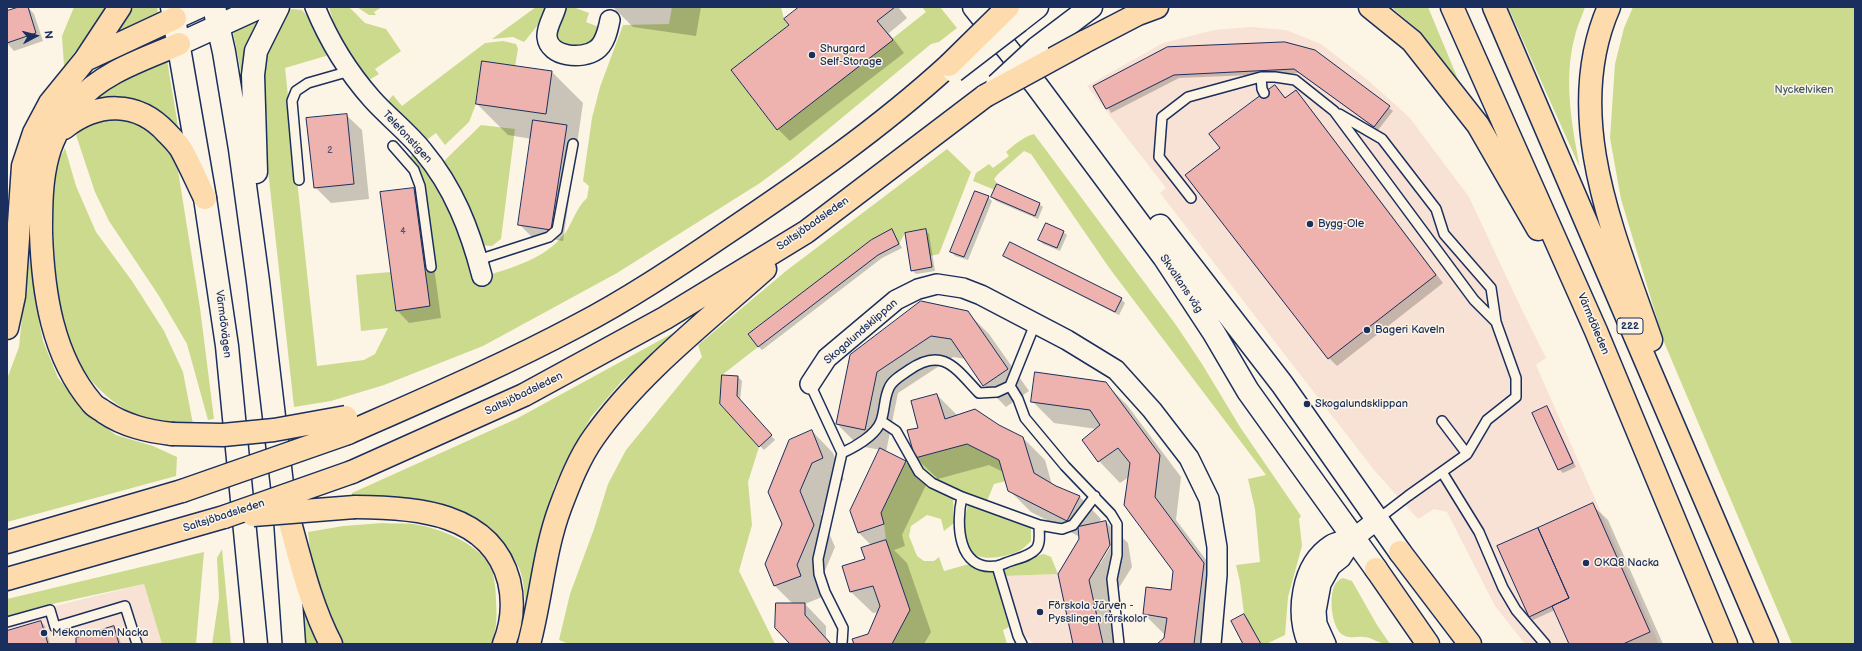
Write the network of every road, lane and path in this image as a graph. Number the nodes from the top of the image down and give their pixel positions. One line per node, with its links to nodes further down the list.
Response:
1 (120, 7): 23 (highway)
2 (199, 7): 17 (main road)
3 (260, 7): 19 (main road)
4 (278, 7): 38 (main road)
5 (315, 7): 24 (street, Telefonstigen)
6 (556, 7): 20 (street)
7 (974, 7): 58 (main road, Skvaltans väg)
8 (990, 7): 56 (main road, Skvaltans väg)
9 (1037, 7): 18 (main road)
10 (1091, 7): 27 (main road, bridge)
11 (1157, 7): 27 (highway, Saltsjöbadsleden, bridge)
12 (1370, 7): 21 (highway)
13 (1378, 7): 21 (highway)
14 (1452, 7): 42 (highway, Värmdöleden)
15 (1494, 7): 53 (highway, 222)
16 (1609, 7): 53 (highway)
17 (173, 12): 22 (main road, Värmdövägen); 23 (highway)
18 (1013, 14): 47 (highway, bridge)
19 (216, 17): 22 (main road); 38 (main road)
20 (610, 20)
21 (1412, 42): 42 (highway)
22 (179, 44): 29 (highway); 33 (main road, Värmdövägen)
23 (86, 60): 41 (highway)
24 (350, 71): 32 (lane); 37 (street, Telefonstigen)
25 (1261, 77): 26 (lane); 28 (lane); 34 (lane)
26 (1264, 93)
27 (985, 96): 35 (highway, Saltsjöbadsleden)
28 (1334, 111): 39 (lane); 39 (lane)
29 (58, 132): 33 (highway); 47 (highway, bridge)
30 (573, 144): 37 (lane)
31 (393, 146): 36 (lane)
32 (299, 180)
33 (205, 198): 64 (main road, Värmdövägen)
34 (1191, 198)
35 (806, 232): 55 (highway, Saltsjöbadsleden, bridge); 72 (highway)
36 (431, 267)
37 (480, 268)
38 (258, 281): 54 (main road)
39 (1496, 322): 49 (lane)
40 (1035, 324): 43 (street, Skogalundsklippan); 44 (lane); 76 (street, Skogalundsklippan)
41 (7, 328)
42 (1596, 331): 82 (highway, Värmdöleden)
43 (810, 384): 48 (lane, Skogalundsklippan)
44 (1010, 386): 45 (lane); 51 (lane)
45 (881, 421): 48 (lane); 52 (lane)
46 (1442, 421): 49 (lane)
47 (347, 425): 59 (highway, bridge)
48 (842, 453): 73 (lane)
49 (1467, 454): 50 (lane)
50 (1442, 472): 56 (lane); 81 (lane)
51 (1095, 496): 57 (lane); 75 (lane)
52 (962, 497): 57 (lane); 61 (lane)
53 (1705, 500): 83 (highway, 222)
54 (284, 501): 69 (main road); 70 (highway)
55 (224, 517): 63 (highway, Saltsjöbadsleden); 71 (highway, bridge)
56 (1378, 519): 58 (street); 60 (main road, Skvaltans väg)
57 (1039, 525): 61 (lane)
58 (1354, 538): 62 (main road, Skvaltans väg); 77 (street); 78 (street)
59 (7, 542)
60 (1400, 552): 80 (highway)
61 (997, 566): 74 (lane)
62 (1376, 569): 79 (highway)
63 (7, 579)
64 (254, 620): 67 (main road); 68 (main road, Värmdövägen)
65 (7, 622): 66 (lane)
66 (137, 644)
67 (250, 644)
68 (256, 644)
69 (294, 644)
70 (331, 644)
71 (504, 644)
72 (529, 644)
73 (842, 644)
74 (1022, 644)
75 (1119, 644)
76 (1211, 644)
77 (1308, 644)
78 (1326, 644)
79 (1428, 644)
80 (1470, 644)
81 (1545, 644)
82 (1726, 644)
83 (1767, 644)

